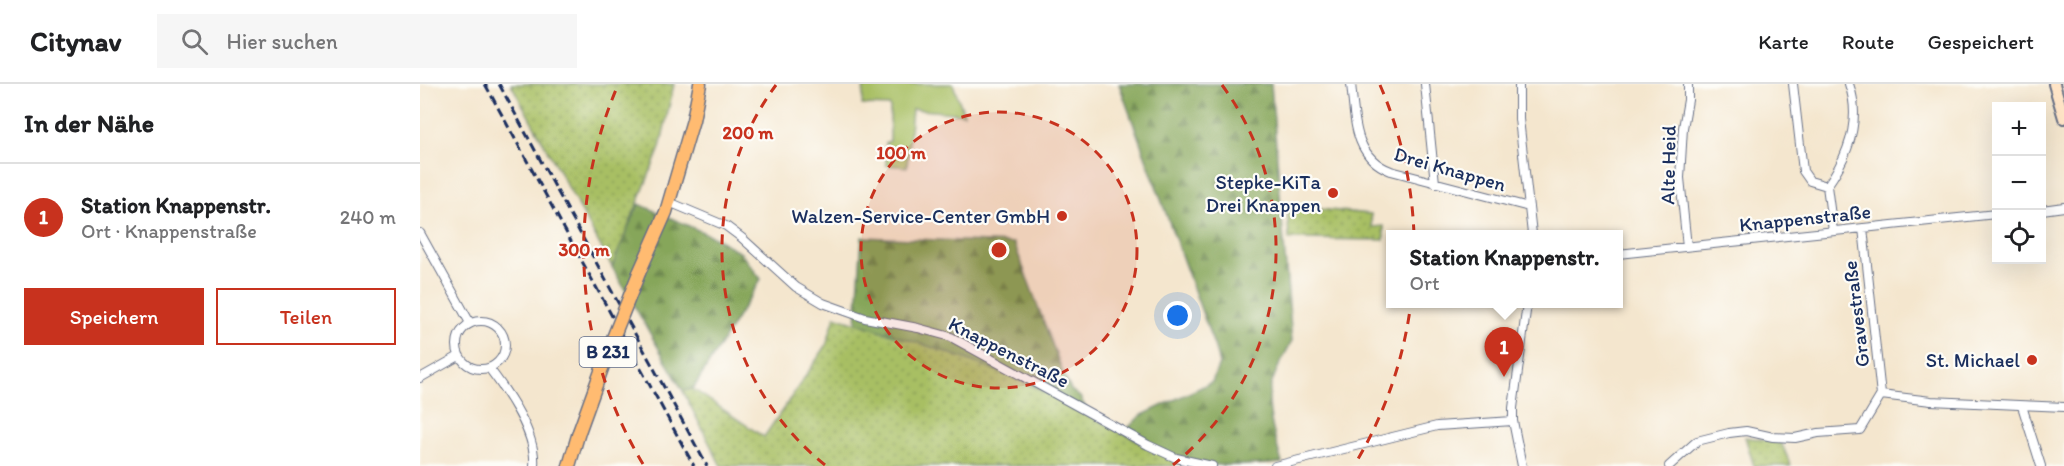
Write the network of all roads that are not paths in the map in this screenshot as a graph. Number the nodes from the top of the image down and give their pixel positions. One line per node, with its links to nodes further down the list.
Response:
1 (700, 84): 12 (main road, B 231)
2 (1352, 84): 10 (street, Drei Knappen)
3 (1425, 84): 10 (street)
4 (1519, 84): 13 (street)
5 (1688, 84): 21 (street, Alte Heid)
6 (1793, 84): 11 (street)
7 (1850, 84): 11 (street)
8 (2054, 84): 9 (street)
9 (2064, 118)
10 (1435, 183): 13 (street, Drei Knappen)
11 (1827, 186): 19 (street)
12 (669, 202): 32 (street, Knappenstraße); 34 (main road, B 231, bridge)
13 (1529, 207): 18 (street)
14 (2064, 207): 15 (street)
15 (2046, 209)
16 (1992, 214): 17 (street, Knappenstraße)
17 (1863, 228): 19 (street, Knappenstraße); 28 (street, Gravestraße)
18 (1532, 230)
19 (1833, 231): 21 (street, Knappenstraße)
20 (420, 233): 24 (street)
21 (1687, 247): 22 (street, Knappenstraße)
22 (1623, 253)
23 (1526, 308): 31 (street)
24 (470, 323): 25 (street); 26 (street)
25 (459, 356): 26 (street); 27 (street)
26 (489, 368): 33 (street)
27 (420, 378)
28 (1881, 395): 29 (street); 38 (street)
29 (2022, 406): 30 (street); 39 (street)
30 (2064, 407)
31 (1513, 421): 36 (street); 37 (street)
32 (1176, 462): 35 (street, Knappenstraße)
33 (534, 466)
34 (569, 466)
35 (1212, 466)
36 (1278, 466)
37 (1522, 466)
38 (1669, 466)
39 (2041, 466)

